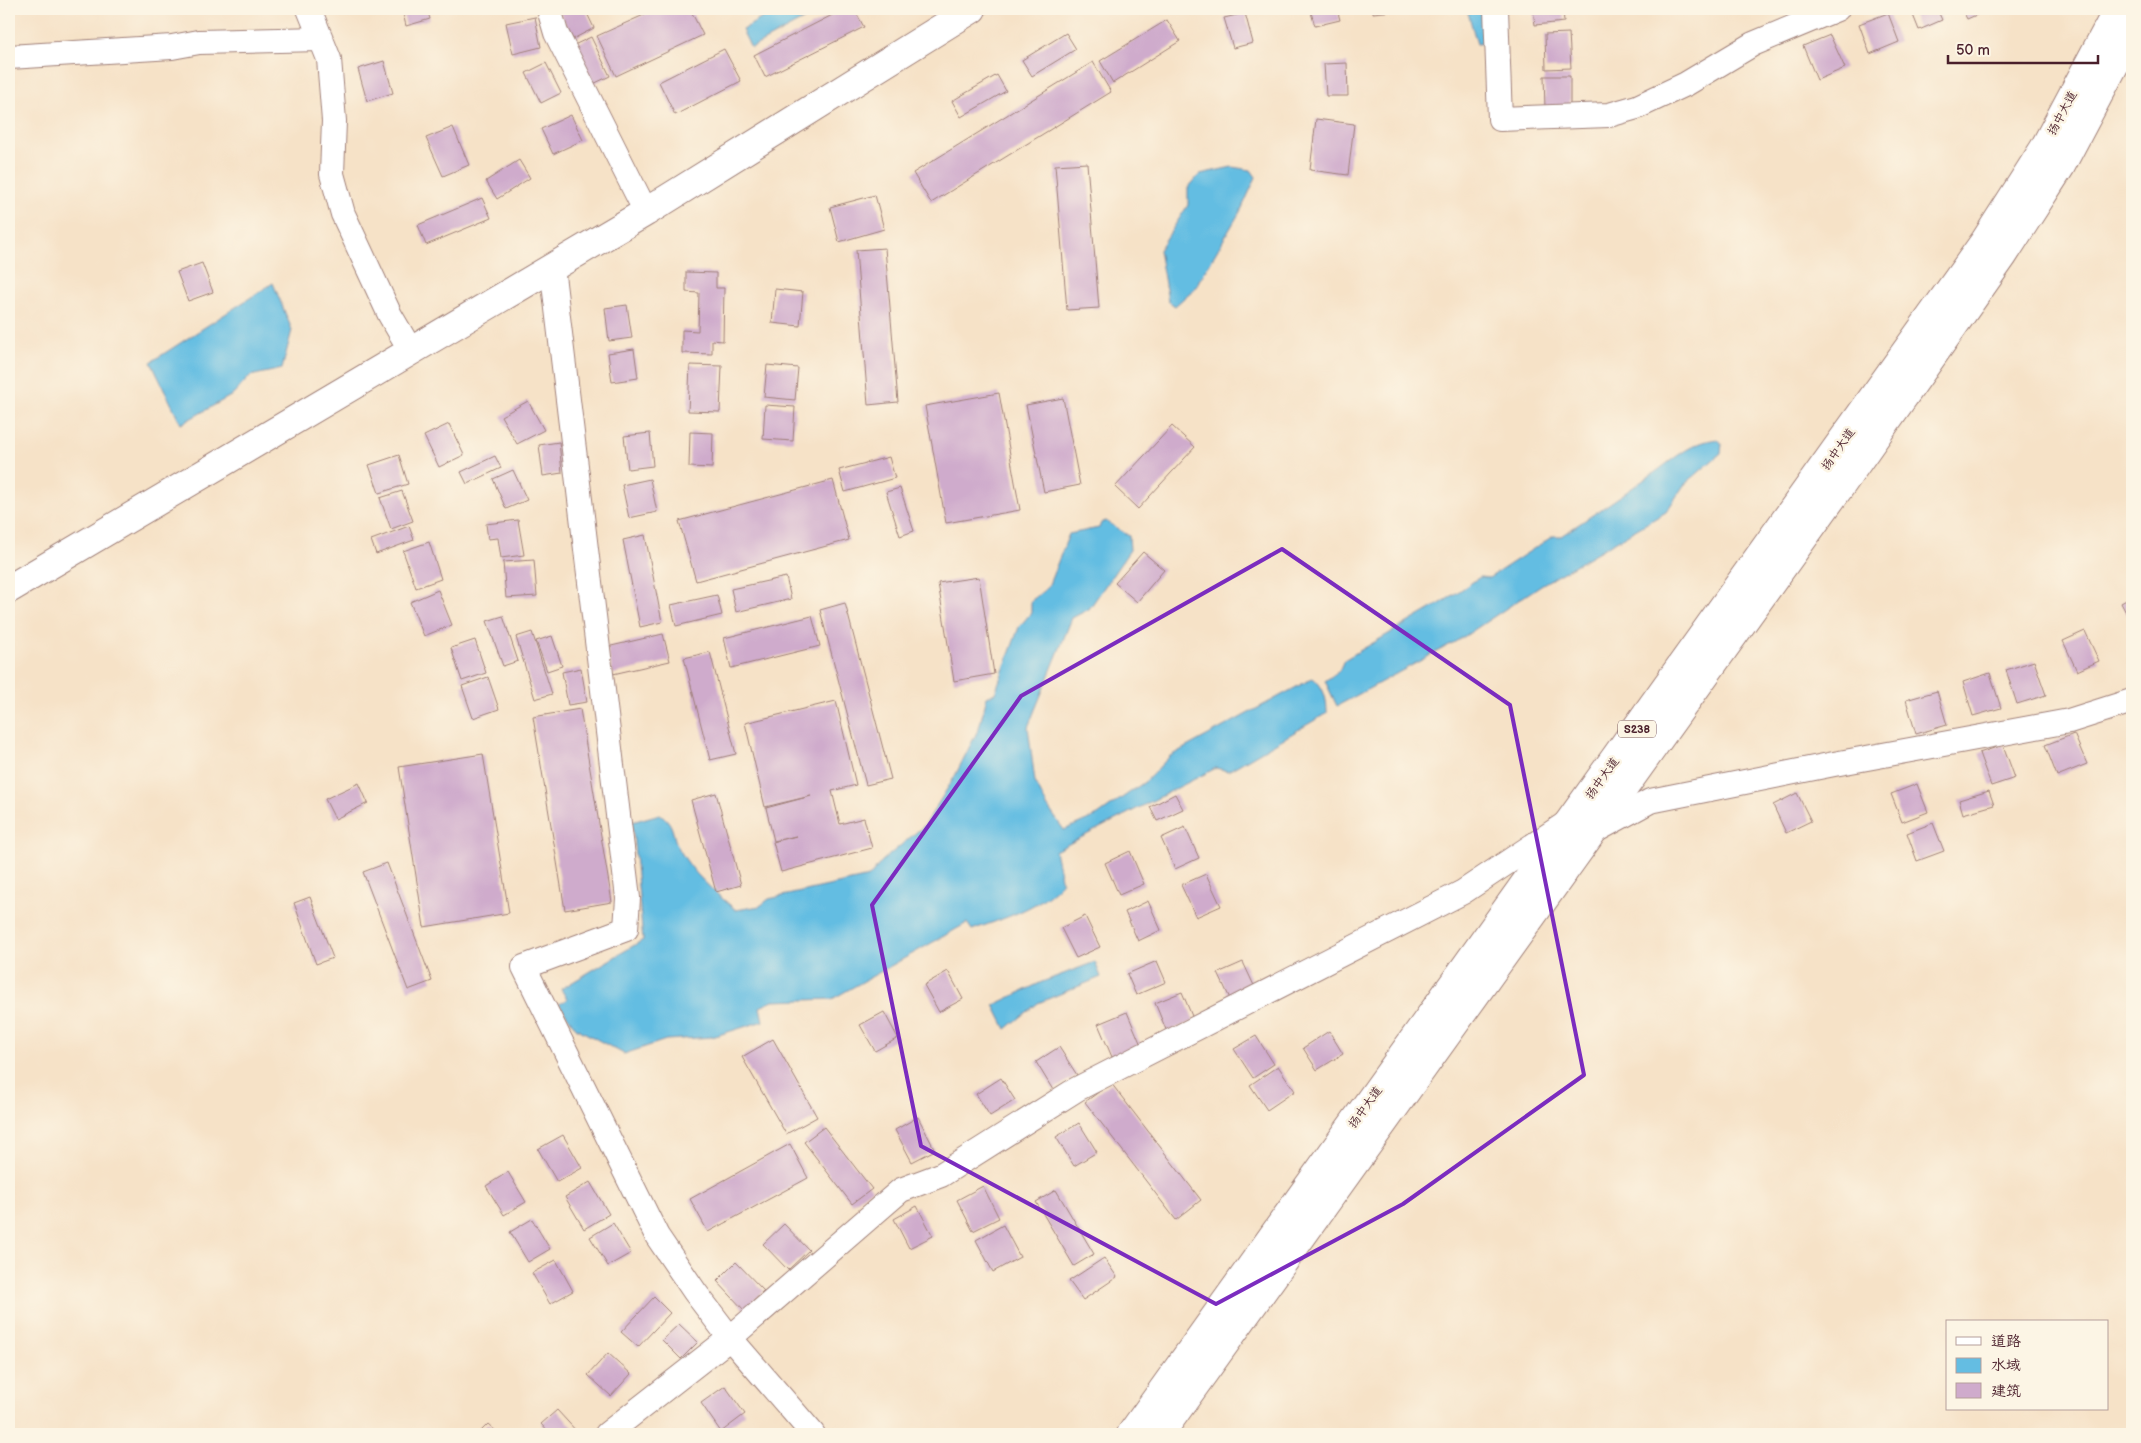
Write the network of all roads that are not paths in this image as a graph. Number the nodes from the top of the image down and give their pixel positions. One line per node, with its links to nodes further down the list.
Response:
1 (309, 9): 8 (street)
2 (549, 9): 10 (street)
3 (972, 9): 10 (main road)
4 (1496, 9): 5 (street)
5 (1837, 9)
6 (2118, 9): 15 (main road, 扬中大道 / S238)
7 (2132, 32): 15 (main road, 扬中大道 / S238)
8 (320, 38): 9 (street); 12 (street)
9 (9, 57)
10 (646, 212): 11 (main road)
11 (552, 267): 12 (main road); 16 (street)
12 (411, 351): 13 (main road)
13 (9, 588)
14 (2132, 701): 15 (street)
15 (1582, 826): 16 (street); 17 (main road, 扬中大道 / S238)
16 (730, 1338): 18 (street); 19 (street)
17 (1148, 1430)
18 (607, 1434)
19 (813, 1434)

